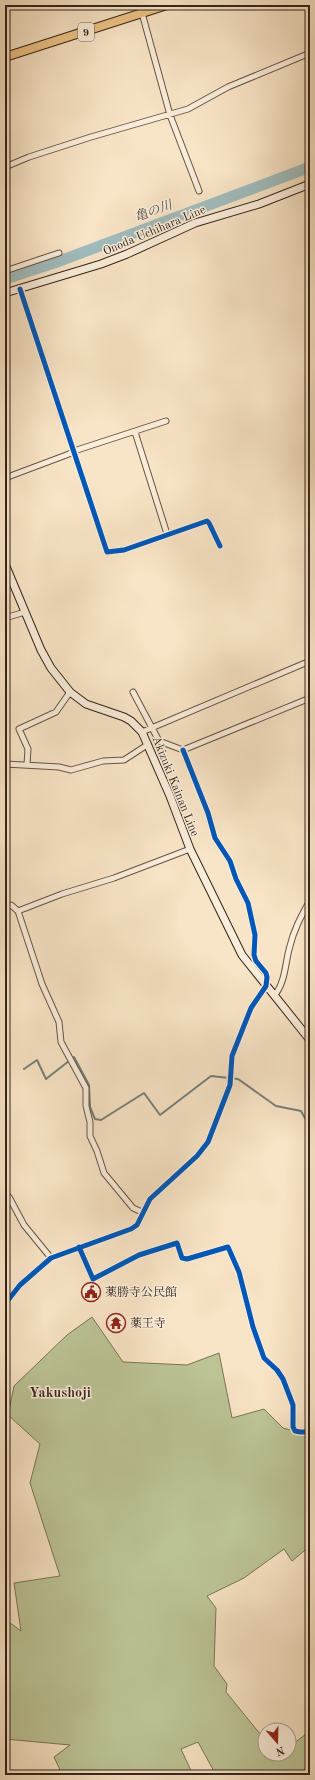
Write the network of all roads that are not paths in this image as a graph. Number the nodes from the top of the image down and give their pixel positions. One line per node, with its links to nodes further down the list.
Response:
1 (167, 5): 2 (main road, 9)
2 (142, 13): 4 (main road, 9); 5 (street)
3 (310, 53): 5 (street)
4 (5, 57)
5 (170, 114): 6 (street); 8 (street)
6 (5, 167)
7 (310, 184): 11 (main road, Onoda Uchihara Line)
8 (199, 191)
9 (59, 253): 10 (street)
10 (5, 271)
11 (20, 289): 12 (main road, Onoda Uchihara Line); 15 (street)
12 (5, 293)
13 (166, 421): 14 (street)
14 (135, 432): 15 (street); 17 (street)
15 (74, 451): 16 (street); 17 (street)
16 (5, 478)
17 (167, 534): 18 (street)
18 (220, 546)
19 (5, 564): 20 (main road, Akizuki Kainan Line)
20 (25, 612): 21 (street); 23 (main road, Akizuki Kainan Line)
21 (5, 618)
22 (310, 661): 26 (street)
23 (70, 692): 27 (main road, Akizuki Kainan Line); 31 (street)
24 (133, 692): 26 (street)
25 (310, 698): 29 (street)
26 (152, 728): 27 (street); 29 (street)
27 (142, 732): 28 (main road, Akizuki Kainan Line)
28 (148, 745): 31 (street); 32 (main road, Akizuki Kainan Line)
29 (183, 750): 36 (street)
30 (5, 764): 31 (street)
31 (27, 765)
32 (190, 849): 35 (street); 36 (main road, Akizuki Kainan Line)
33 (310, 900): 37 (street)
34 (5, 907): 35 (street)
35 (18, 911): 40 (street)
36 (266, 986): 37 (main road, Akizuki Kainan Line); 40 (street)
37 (274, 996): 38 (main road, Akizuki Kainan Line)
38 (310, 1040)
39 (5, 1194): 42 (street)
40 (142, 1212): 41 (street)
41 (79, 1247): 42 (street); 44 (street)
42 (51, 1258): 43 (street)
43 (5, 1304)
44 (310, 1432)

